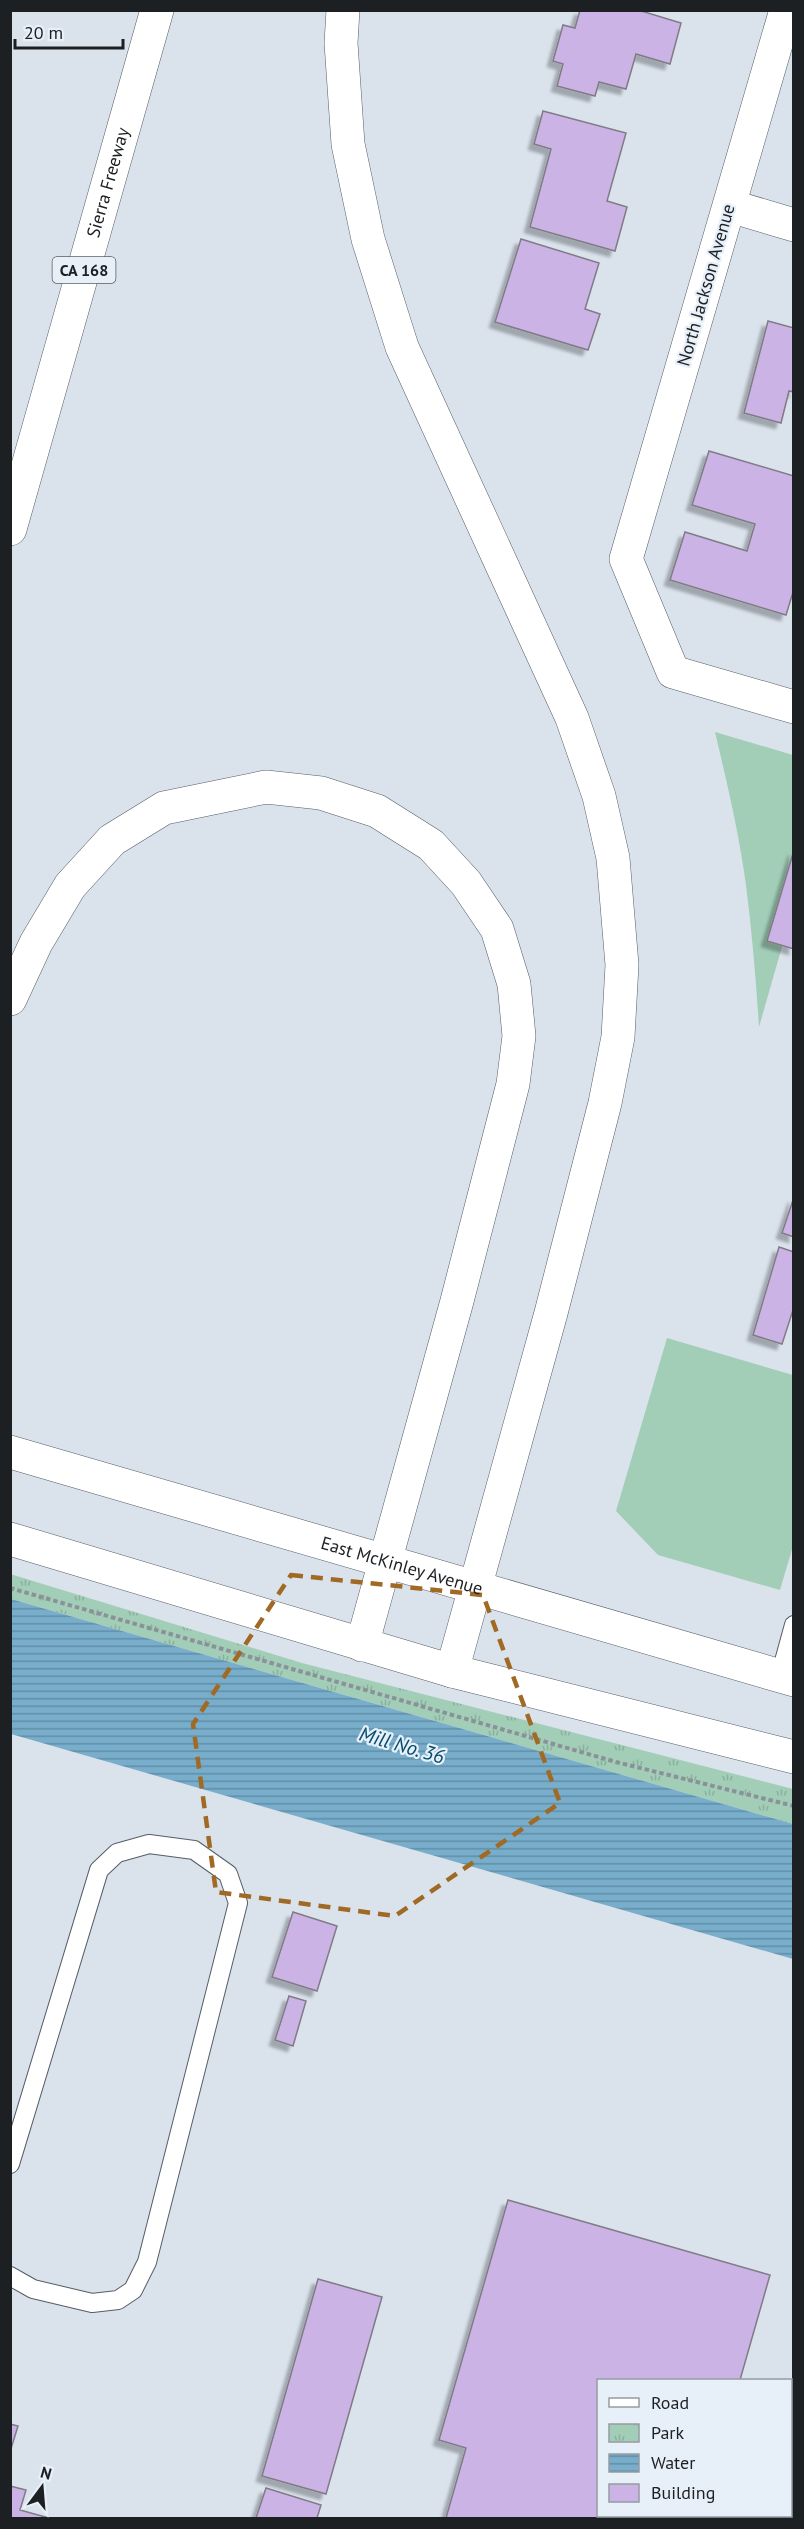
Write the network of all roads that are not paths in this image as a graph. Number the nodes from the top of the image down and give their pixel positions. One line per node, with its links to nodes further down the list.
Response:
1 (157, 10): 6 (main road, Sierra Freeway / CA 168)
2 (343, 10): 12 (main road)
3 (786, 10): 4 (main road, North Jackson Avenue)
4 (730, 206): 5 (main road); 7 (main road, North Jackson Avenue)
5 (794, 225)
6 (10, 529)
7 (794, 707)
8 (10, 999): 11 (main road)
9 (10, 1452): 11 (main road, East McKinley Avenue)
10 (10, 1539): 14 (main road)
11 (386, 1561): 12 (main road, East McKinley Avenue); 14 (main road)
12 (475, 1588): 15 (main road); 16 (main road, East McKinley Avenue)
13 (794, 1625): 16 (lane)
14 (362, 1645): 15 (main road)
15 (452, 1671): 17 (main road)
16 (787, 1678)
17 (794, 1757)
18 (10, 2164): 19 (lane)
19 (10, 2276)

